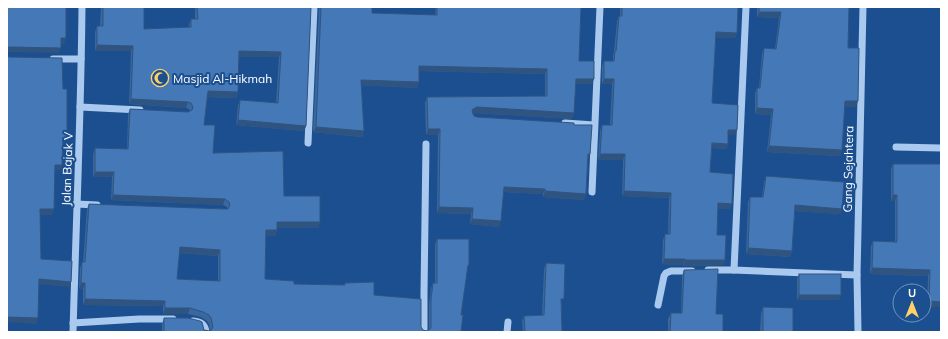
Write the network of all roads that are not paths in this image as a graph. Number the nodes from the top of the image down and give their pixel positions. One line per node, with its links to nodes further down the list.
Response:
1 (82, 7): 7 (street, Jalan Bajak V)
2 (314, 7): 12 (street)
3 (600, 7): 11 (street)
4 (746, 7): 19 (street)
5 (863, 7): 20 (street, Gang Sejahtera)
6 (44, 58): 7 (street)
7 (81, 60): 8 (street, Jalan Bajak V)
8 (80, 107): 9 (street); 17 (street, Jalan Bajak V)
9 (147, 110)
10 (559, 123): 11 (street)
11 (594, 125): 16 (street)
12 (308, 143)
13 (426, 144): 28 (street)
14 (896, 147): 15 (street)
15 (941, 148)
16 (592, 192)
17 (76, 204): 18 (street); 25 (street, Jalan Bajak V)
18 (100, 205)
19 (734, 270): 20 (street); 21 (street)
20 (857, 275): 30 (street, Gang Sejahtera)
21 (658, 306)
22 (179, 319): 25 (street)
23 (187, 319): 27 (street)
24 (508, 322): 29 (street)
25 (73, 324): 26 (street, Jalan Bajak V)
26 (73, 332)
27 (206, 332)
28 (424, 332)
29 (508, 332)
30 (858, 332)

